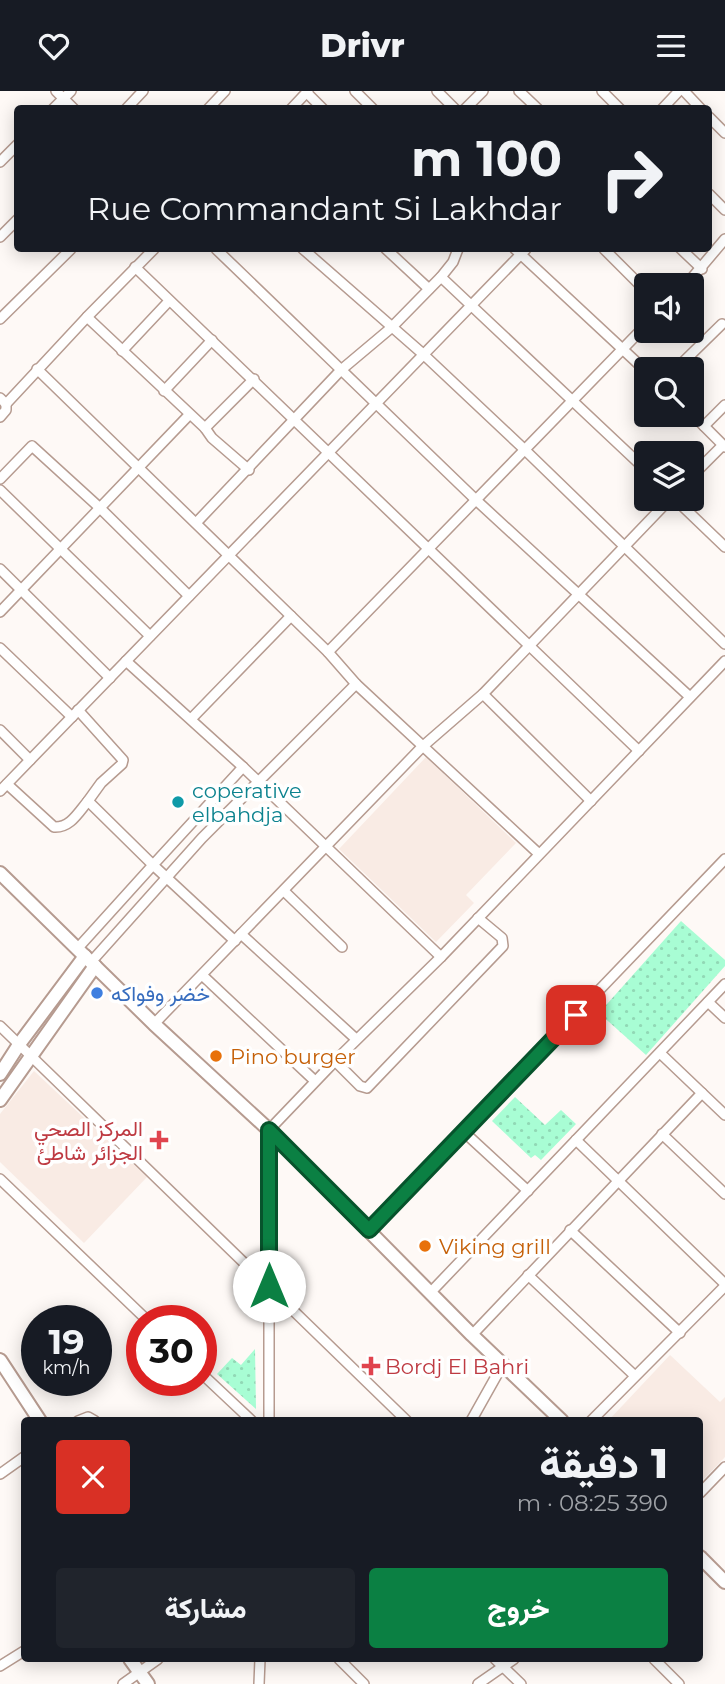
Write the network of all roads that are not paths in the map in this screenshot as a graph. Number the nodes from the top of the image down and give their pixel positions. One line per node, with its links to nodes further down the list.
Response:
1 (56, 91): 13 (street)
2 (71, 91): 13 (street)
3 (143, 91): 16 (street)
4 (225, 91): 17 (street)
5 (355, 91): 20 (street)
6 (438, 91): 21 (street)
7 (483, 91): 22 (street)
8 (519, 91): 23 (street)
9 (602, 91): 24 (street)
10 (678, 91): 25 (street)
11 (684, 91): 26 (street)
12 (307, 92): 18 (street); 19 (street)
13 (63, 99): 14 (street); 15 (street)
14 (58, 105)
15 (70, 105)
16 (130, 105)
17 (212, 105)
18 (295, 105)
19 (319, 105)
20 (369, 105)
21 (451, 105)
22 (470, 105)
23 (534, 105)
24 (616, 105)
25 (666, 105)
26 (697, 105)
27 (712, 120): 28 (street)
28 (725, 134)
29 (14, 148): 30 (street)
30 (0, 162)
31 (712, 197): 32 (street)
32 (725, 210)
33 (14, 223): 34 (street)
34 (0, 237)
35 (725, 239): 47 (street)
36 (68, 252): 55 (street)
37 (151, 252): 46 (street)
38 (219, 252): 66 (street)
39 (306, 252): 57 (street)
40 (389, 252): 51 (street)
41 (457, 252): 49 (street)
42 (518, 252): 53 (street)
43 (522, 252): 60 (street)
44 (607, 252): 50 (street)
45 (684, 252): 47 (street)
46 (135, 267): 52 (street); 54 (street)
47 (702, 269): 48 (street)
48 (698, 273)
49 (441, 278): 51 (street); 53 (street)
50 (634, 279)
51 (429, 289): 57 (street)
52 (169, 301): 59 (street); 61 (street)
53 (471, 306): 62 (street); 69 (street)
54 (87, 317): 61 (street); 65 (street)
55 (0, 319)
56 (722, 324): 63 (street)
57 (391, 328): 62 (street); 66 (street)
58 (634, 337): 60 (street)
59 (212, 340): 67 (street); 68 (street)
60 (621, 350): 64 (street); 69 (street)
61 (122, 351): 68 (street)
62 (423, 354): 71 (street); 79 (street)
63 (688, 357)
64 (634, 361)
65 (37, 369): 70 (street); 83 (street)
66 (341, 370): 71 (street); 75 (street)
67 (254, 379): 75 (street); 77 (street)
68 (164, 391): 73 (street)
69 (573, 400): 79 (street); 81 (street)
70 (3, 401): 74 (street)
71 (375, 404): 80 (street); 87 (street)
72 (725, 405): 76 (street)
73 (189, 415): 77 (street); 83 (street)
74 (0, 417)
75 (293, 419): 80 (street); 84 (street)
76 (704, 426): 78 (street)
77 (205, 428): 84 (street)
78 (724, 446): 82 (street)
79 (525, 450): 87 (street); 92 (street)
80 (328, 453): 94 (street); 96 (street)
81 (634, 458)
82 (704, 465)
83 (139, 467): 88 (street); 91 (street)
84 (249, 470): 91 (street)
85 (0, 479): 88 (street)
86 (0, 490): 95 (street)
87 (476, 500): 94 (street); 99 (street)
88 (100, 507): 95 (street); 100 (street)
89 (660, 511): 92 (street)
90 (686, 511): 93 (street)
91 (197, 523): 96 (street)
92 (625, 545): 99 (street); 104 (street)
93 (725, 547)
94 (429, 548): 105 (street); 107 (street)
95 (59, 550): 98 (street); 103 (street)
96 (229, 554): 100 (street); 102 (street)
97 (0, 569): 98 (street)
98 (22, 589): 101 (street); 110 (street)
99 (578, 594): 105 (street); 113 (street)
100 (189, 596): 103 (street)
101 (0, 612)
102 (291, 616): 107 (street); 115 (street)
103 (150, 636): 108 (street)
104 (725, 644)
105 (530, 645): 112 (street); 118 (street)
106 (0, 648): 114 (street)
107 (328, 652): 111 (street)
108 (126, 661): 110 (street); 115 (street)
109 (725, 661): 113 (street)
110 (110, 678): 114 (street)
111 (356, 684): 117 (street); 121 (street)
112 (482, 694): 117 (street); 124 (street)
113 (691, 697): 118 (street)
114 (75, 714): 119 (street); 123 (street)
115 (191, 719): 120 (street)
116 (0, 730): 119 (street)
117 (422, 747): 125 (street); 126 (street)
118 (639, 751): 124 (street)
119 (30, 760): 122 (street)
120 (243, 767): 121 (street); 128 (street)
121 (258, 783): 125 (street); 130 (street)
122 (3, 787): 123 (street)
123 (88, 801): 128 (street)
124 (591, 801): 126 (street)
125 (325, 848): 131 (street); 135 (street)
126 (539, 854): 132 (street)
127 (725, 859): 154 (street)
128 (153, 865): 130 (street); 136 (street)
129 (0, 873): 136 (main road)
130 (167, 877): 133 (street); 136 (street)
131 (284, 891): 133 (street); 134 (street)
132 (478, 918): 135 (street); 147 (street)
133 (238, 938): 137 (street); 143 (street)
134 (342, 947)
135 (441, 957): 143 (street)
136 (87, 958): 141 (main road); 144 (main road); 146 (main road)
137 (202, 975): 141 (street); 149 (street)
138 (725, 984): 139 (street)
139 (708, 1002): 140 (street); 145 (street)
140 (725, 1019)
141 (154, 1024): 153 (main road)
142 (0, 1026): 144 (street)
143 (356, 1039): 147 (street)
144 (20, 1044): 146 (street); 148 (main road)
145 (660, 1053): 150 (street); 156 (street)
146 (30, 1056): 151 (main road); 165 (street)
147 (335, 1061): 149 (street)
148 (0, 1075)
149 (315, 1081): 153 (street)
150 (702, 1093): 152 (street); 155 (street)
151 (0, 1100)
152 (725, 1115)
153 (269, 1130): 161 (main road); 165 (street)
154 (464, 1132): 159 (street); 161 (street)
155 (662, 1135): 158 (street); 160 (street)
156 (576, 1140): 158 (street); 159 (street)
157 (0, 1179): 167 (street)
158 (619, 1180): 162 (street); 164 (street)
159 (528, 1191): 166 (street)
160 (725, 1194)
161 (369, 1230): 166 (main road)
162 (570, 1230): 163 (street); 168 (street)
163 (528, 1275): 169 (street); 172 (street)
164 (725, 1285): 168 (street)
165 (269, 1286): 176 (street); 177 (street)
166 (430, 1293): 169 (main road)
167 (131, 1305)
168 (680, 1333): 172 (street)
169 (472, 1335): 171 (main road)
170 (0, 1361): 174 (main road)
171 (503, 1364): 178 (street); 179 (main road)
172 (635, 1376): 180 (street)
173 (217, 1388): 175 (street)
174 (37, 1417)
175 (247, 1417)
176 (269, 1417)
177 (403, 1417)
178 (473, 1417)
179 (558, 1417)
180 (595, 1417)
181 (21, 1459): 183 (street)
182 (725, 1467): 184 (street)
183 (0, 1474)
184 (703, 1490)
185 (703, 1560): 186 (main road)
186 (725, 1582)
187 (21, 1653): 195 (street)
188 (132, 1662): 197 (main road)
189 (154, 1662): 197 (street)
190 (260, 1662): 200 (street)
191 (342, 1662): 201 (street)
192 (498, 1662): 196 (street)
193 (510, 1662): 196 (street)
194 (657, 1662): 204 (street)
195 (0, 1666)
196 (503, 1667): 202 (street); 203 (street)
197 (139, 1672): 198 (street); 199 (main road)
198 (123, 1684)
199 (148, 1684)
200 (259, 1684)
201 (364, 1684)
202 (478, 1684)
203 (521, 1684)
204 (679, 1684)

